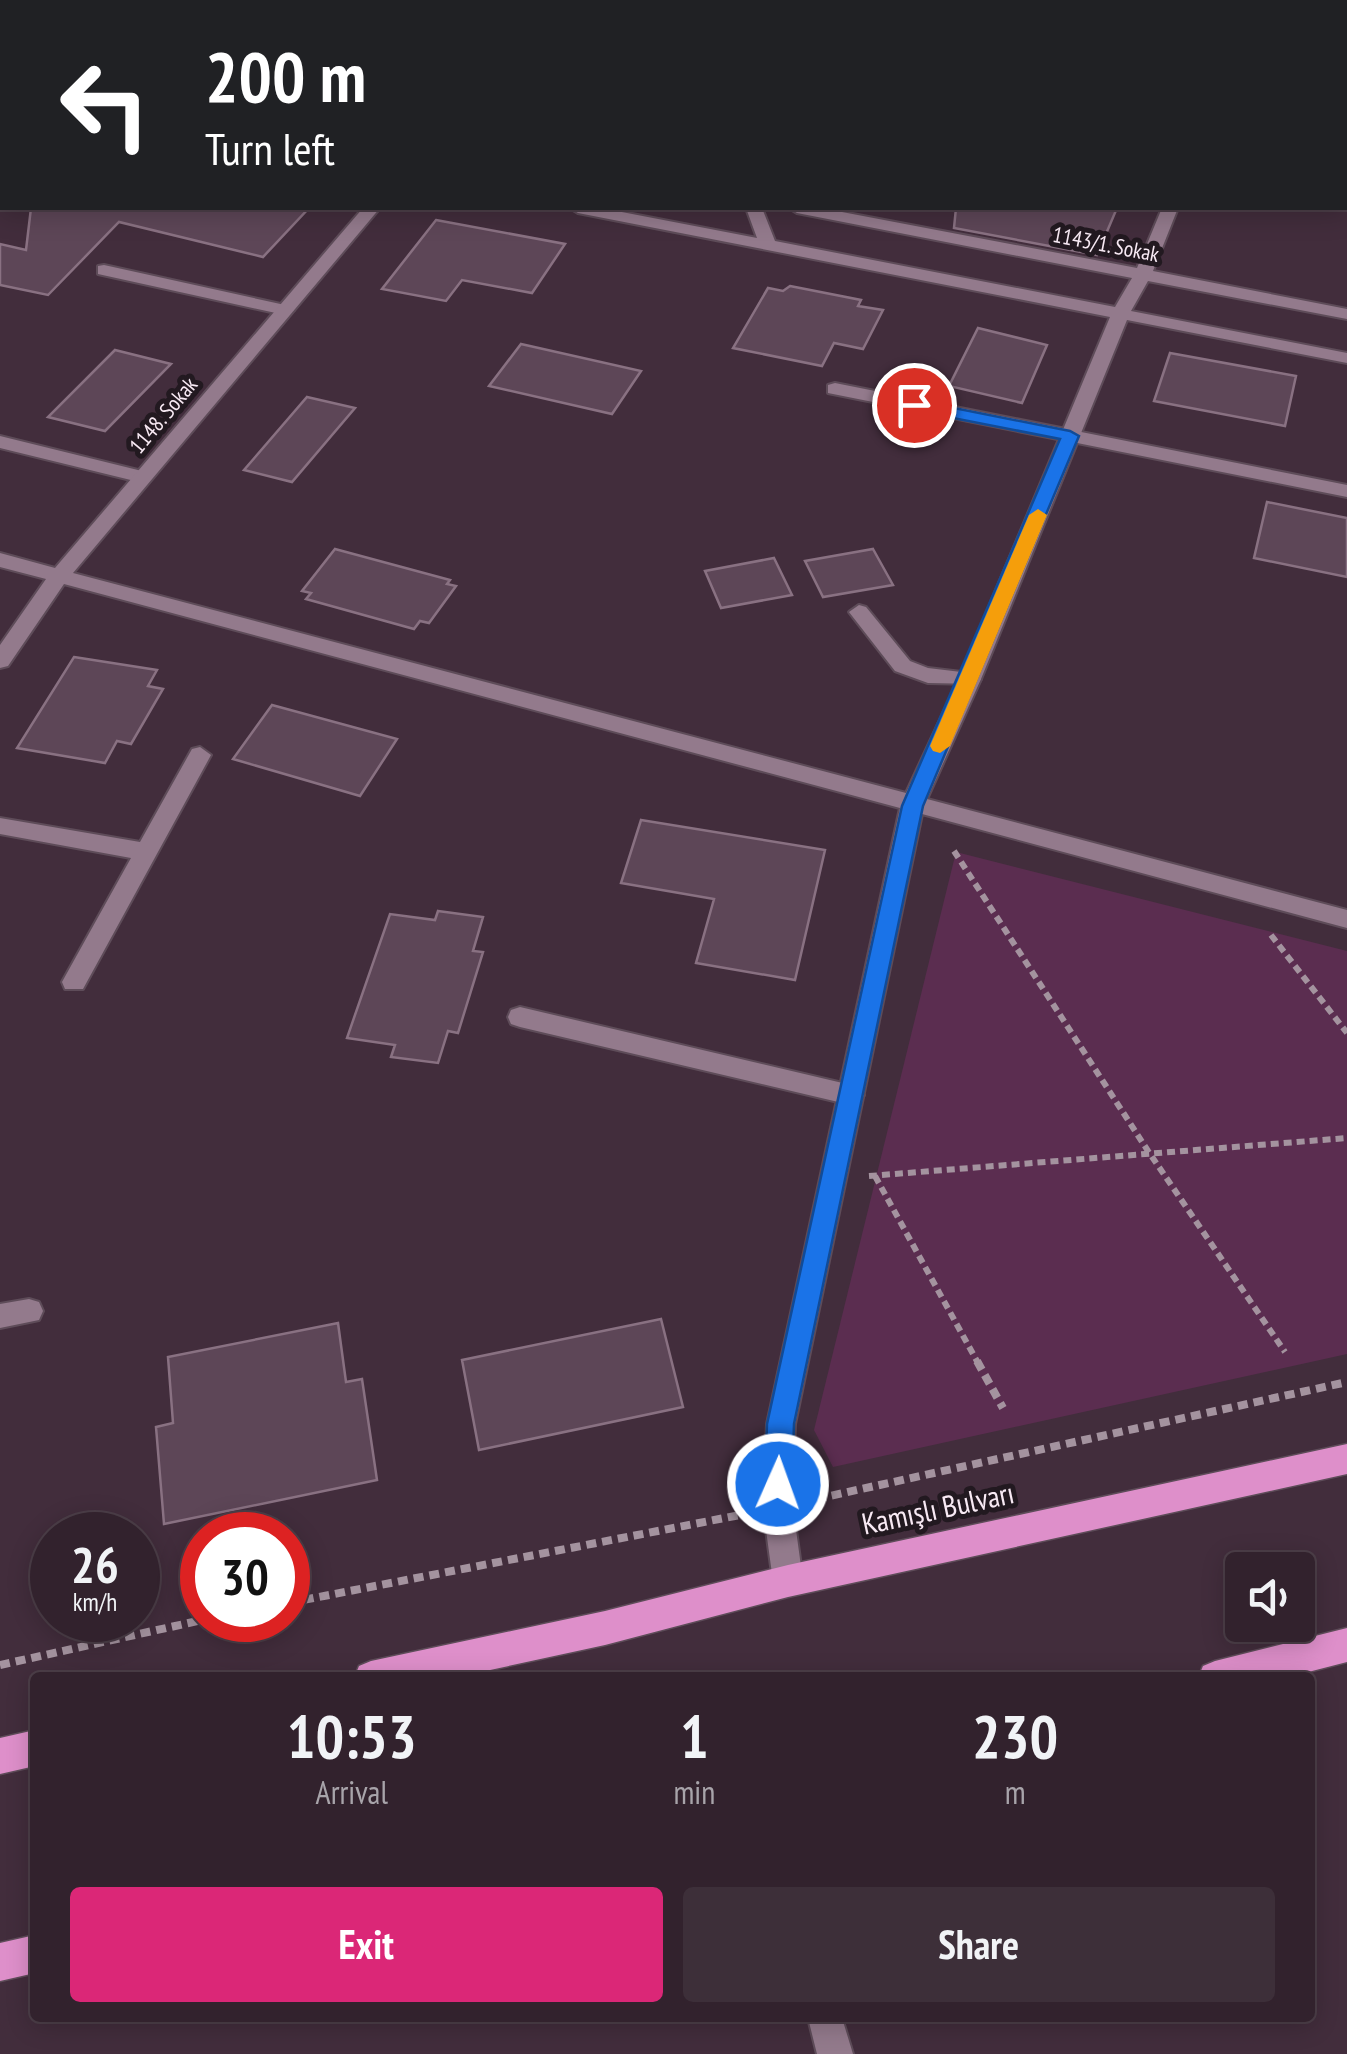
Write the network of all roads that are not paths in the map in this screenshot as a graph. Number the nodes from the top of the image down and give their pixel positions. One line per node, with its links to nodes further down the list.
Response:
1 (370, 210): 9 (street, 1148. Sokak)
2 (588, 210): 6 (street)
3 (755, 210): 6 (street)
4 (808, 210): 8 (street, 1143/1. Sokak)
5 (1169, 210): 8 (street)
6 (768, 245): 10 (street)
7 (104, 270): 9 (street)
8 (1143, 274): 10 (street); 11 (street, 1143/1. Sokak)
9 (286, 310): 16 (street, 1148. Sokak)
10 (1121, 314): 12 (street); 14 (street)
11 (1347, 314)
12 (1347, 358)
13 (835, 389): 14 (street)
14 (1070, 436): 17 (street); 22 (street)
15 (0, 442): 16 (street)
16 (143, 477): 19 (street, 1148. Sokak)
17 (1347, 491)
18 (0, 560): 19 (street)
19 (60, 576): 21 (street, 1148. Sokak); 24 (street)
20 (859, 612): 22 (street)
21 (0, 661)
22 (970, 679): 24 (street)
23 (200, 755): 26 (street)
24 (912, 806): 27 (street); 30 (street)
25 (0, 826): 26 (street)
26 (146, 852): 28 (street)
27 (1347, 920)
28 (74, 982)
29 (520, 1018): 30 (street)
30 (851, 1095): 34 (street)
31 (30, 1311): 32 (street)
32 (0, 1316)
33 (1347, 1459): 34 (highway, Kamışlı Bulvarı)
34 (788, 1580): 36 (highway, Kamışlı Bulvarı)
35 (1347, 1644): 37 (highway)
36 (399, 1672)
37 (1238, 1672)
38 (30, 1749): 39 (highway)
39 (0, 1756)
40 (30, 1955): 41 (highway)
41 (0, 1962)
42 (826, 2022): 43 (street)
43 (835, 2054)

